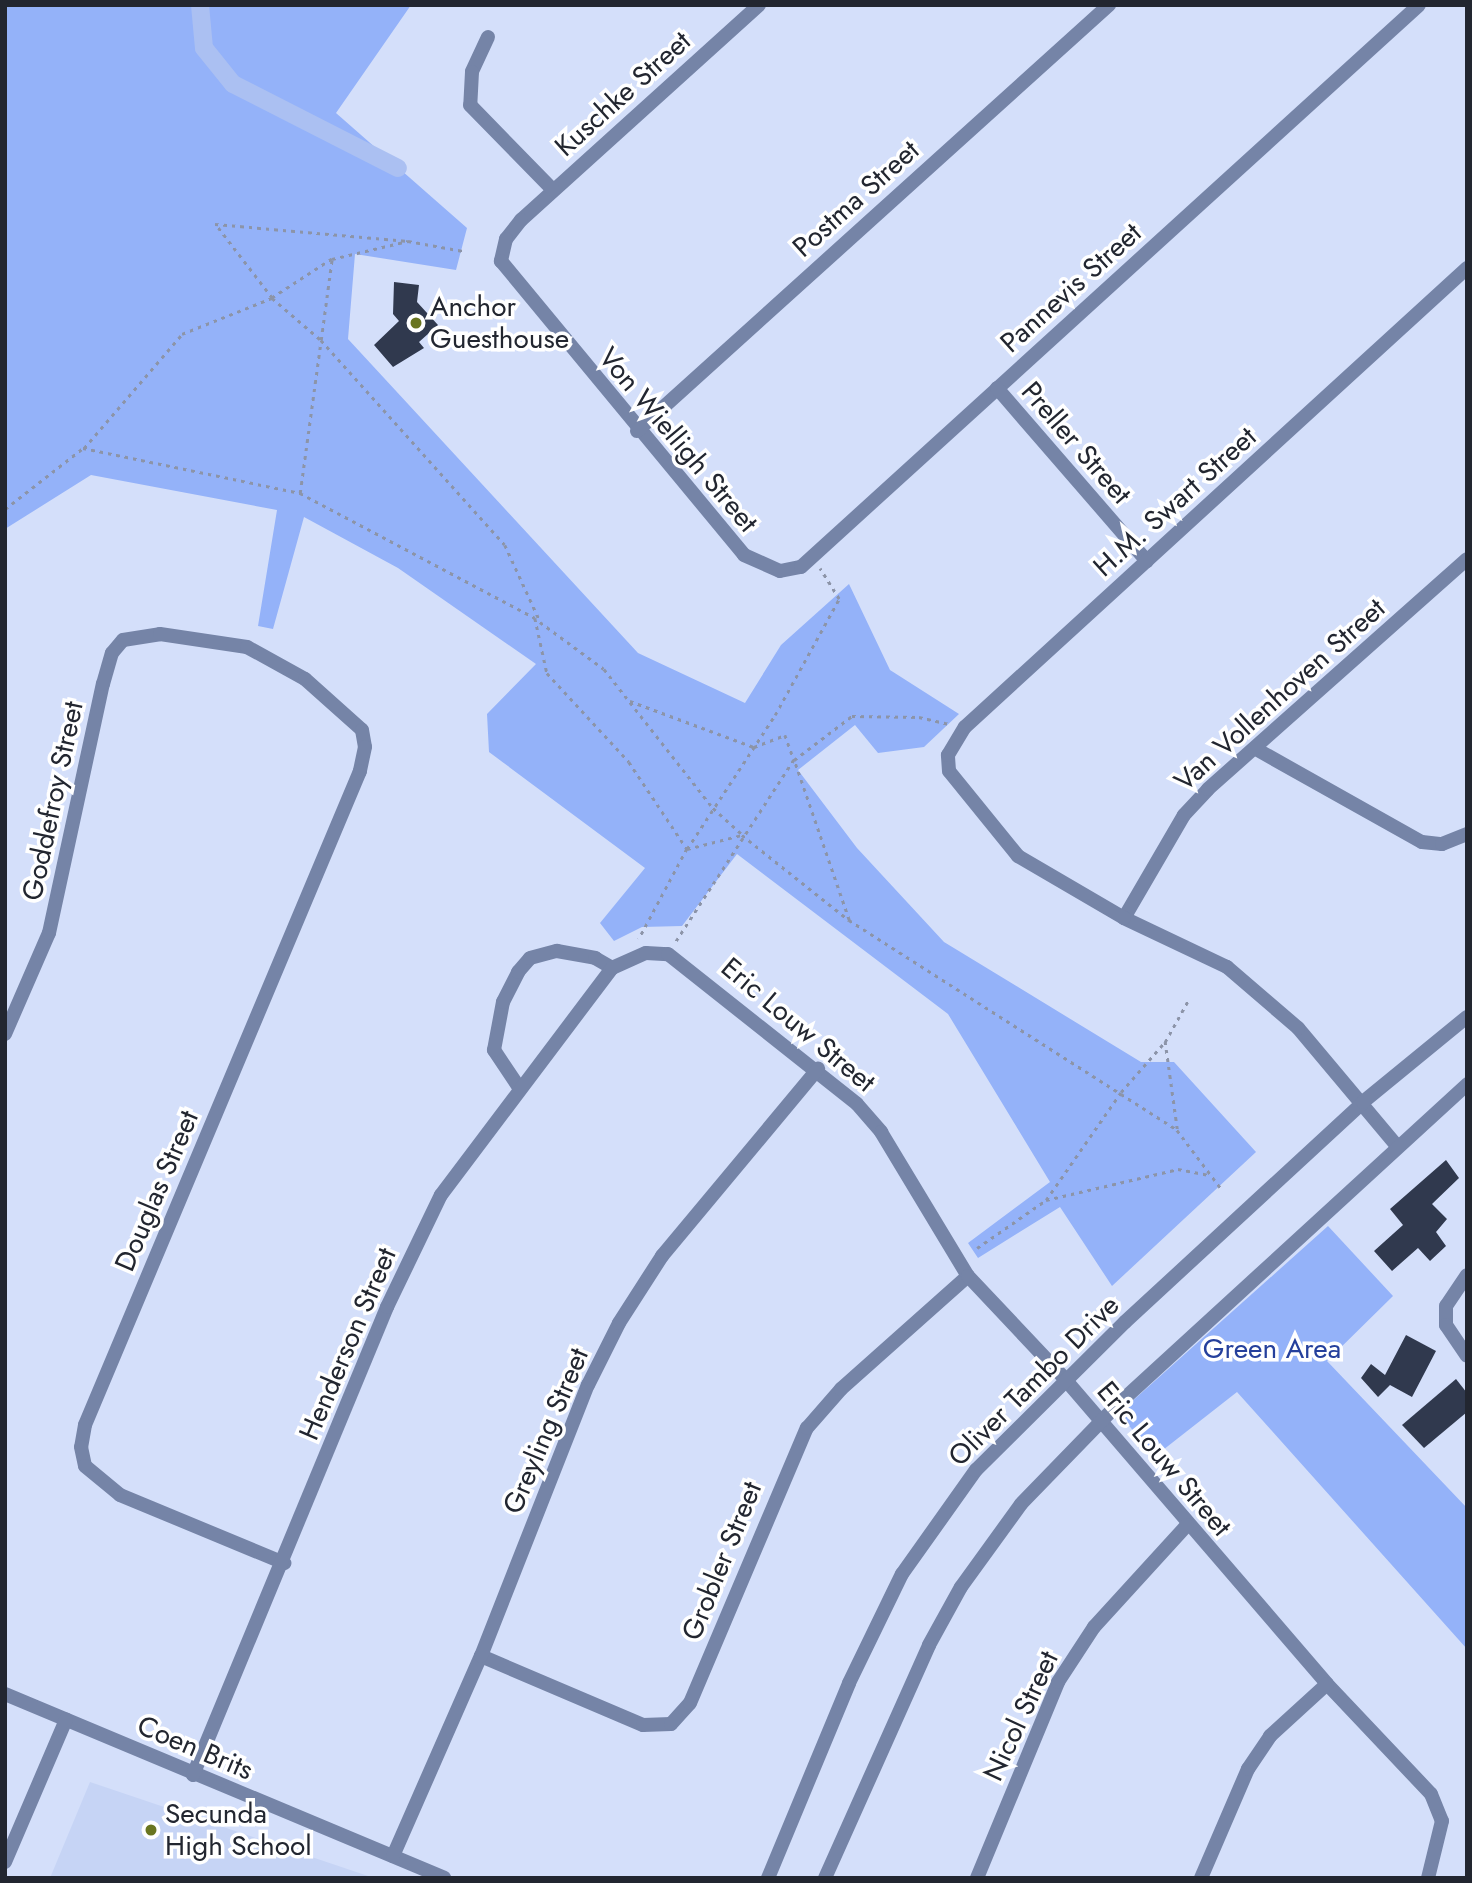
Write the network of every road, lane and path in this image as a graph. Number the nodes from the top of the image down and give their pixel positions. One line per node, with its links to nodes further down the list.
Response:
1 (759, 5): 5 (street, Kuschke Street)
2 (1109, 5): 14 (street, Postma Street)
3 (1419, 5): 13 (street, Pannevis Street)
4 (488, 37): 5 (street)
5 (553, 190): 6 (street, Kuschke Street)
6 (521, 220): 14 (street, Von Wielligh Street)
7 (408, 241): 8 (path); 9 (path); 11 (path)
8 (463, 251)
9 (332, 259): 11 (path); 12 (path)
10 (1467, 268): 21 (street, H.M. Swart Street)
11 (272, 298): 12 (path); 15 (path)
12 (321, 340): 16 (path); 23 (path)
13 (997, 388): 19 (street, Pannevis Street); 21 (street, Preller Street)
14 (636, 431): 18 (street, Von Wielligh Street)
15 (83, 448): 16 (path); 17 (path)
16 (300, 493): 22 (path)
17 (5, 509)
18 (744, 555): 19 (street, Pannevis Street)
19 (812, 557): 27 (path)
20 (1467, 559): 28 (street, Van Vollenhoven Street)
21 (1147, 561): 26 (street, H.M. Swart Street)
22 (535, 618): 23 (path); 33 (path)
23 (540, 621): 25 (path)
24 (112, 653): 41 (street, Goddefroy Street); 60 (street, Douglas Street)
25 (631, 701): 27 (path); 30 (path)
26 (965, 727): 29 (path); 34 (street, H.M. Swart Street)
27 (754, 747): 29 (path); 30 (path)
28 (1256, 749): 31 (street); 34 (street, Van Vollenhoven Street)
29 (794, 760): 32 (path); 35 (path)
30 (713, 808): 32 (path); 33 (path)
31 (1467, 834)
32 (742, 835): 33 (path); 35 (path); 36 (path)
33 (687, 849): 37 (path)
34 (1124, 918): 47 (street)
35 (849, 920): 46 (path)
36 (668, 954): 37 (street); 43 (street, Eric Louw Street)
37 (629, 959): 38 (street)
38 (612, 968): 45 (street, Henderson Street); 45 (street)
39 (1189, 999): 42 (path)
40 (1467, 1017): 47 (street, Oliver Tambo Drive)
41 (5, 1034)
42 (1166, 1042): 46 (path); 48 (path)
43 (818, 1069): 55 (street, Eric Louw Street); 61 (street, Greyling Street)
44 (1467, 1084): 49 (street)
45 (520, 1089): 60 (street, Henderson Street)
46 (1121, 1092): 48 (path); 52 (path)
47 (1363, 1102): 49 (street); 57 (street, Oliver Tambo Drive)
48 (1177, 1130): 50 (path)
49 (1397, 1146): 58 (street)
50 (1211, 1175): 51 (path); 52 (path)
51 (1223, 1191)
52 (1046, 1200): 53 (path)
53 (977, 1248)
54 (1467, 1275): 56 (street)
55 (968, 1276): 57 (street, Eric Louw Street); 61 (street, Grobler Street)
56 (1467, 1356)
57 (1064, 1378): 58 (street, Eric Louw Street); 69 (street, Oliver Tambo Drive)
58 (1100, 1422): 59 (street, Eric Louw Street); 70 (street)
59 (1187, 1525): 62 (street, Eric Louw Street); 71 (street, Nicol Street)
60 (284, 1563): 65 (street, Henderson Street)
61 (481, 1656): 66 (street, Greyling Street)
62 (1327, 1684): 72 (street); 73 (street, Eric Louw Street)
63 (5, 1694): 64 (street, Coen Brits)
64 (65, 1720): 65 (street, Coen Brits); 67 (street)
65 (193, 1775): 66 (street, Coen Brits)
66 (393, 1856): 68 (street, Coen Brits)
67 (5, 1863)
68 (444, 1878)
69 (768, 1878)
70 (825, 1878)
71 (976, 1878)
72 (1201, 1878)
73 (1428, 1878)

